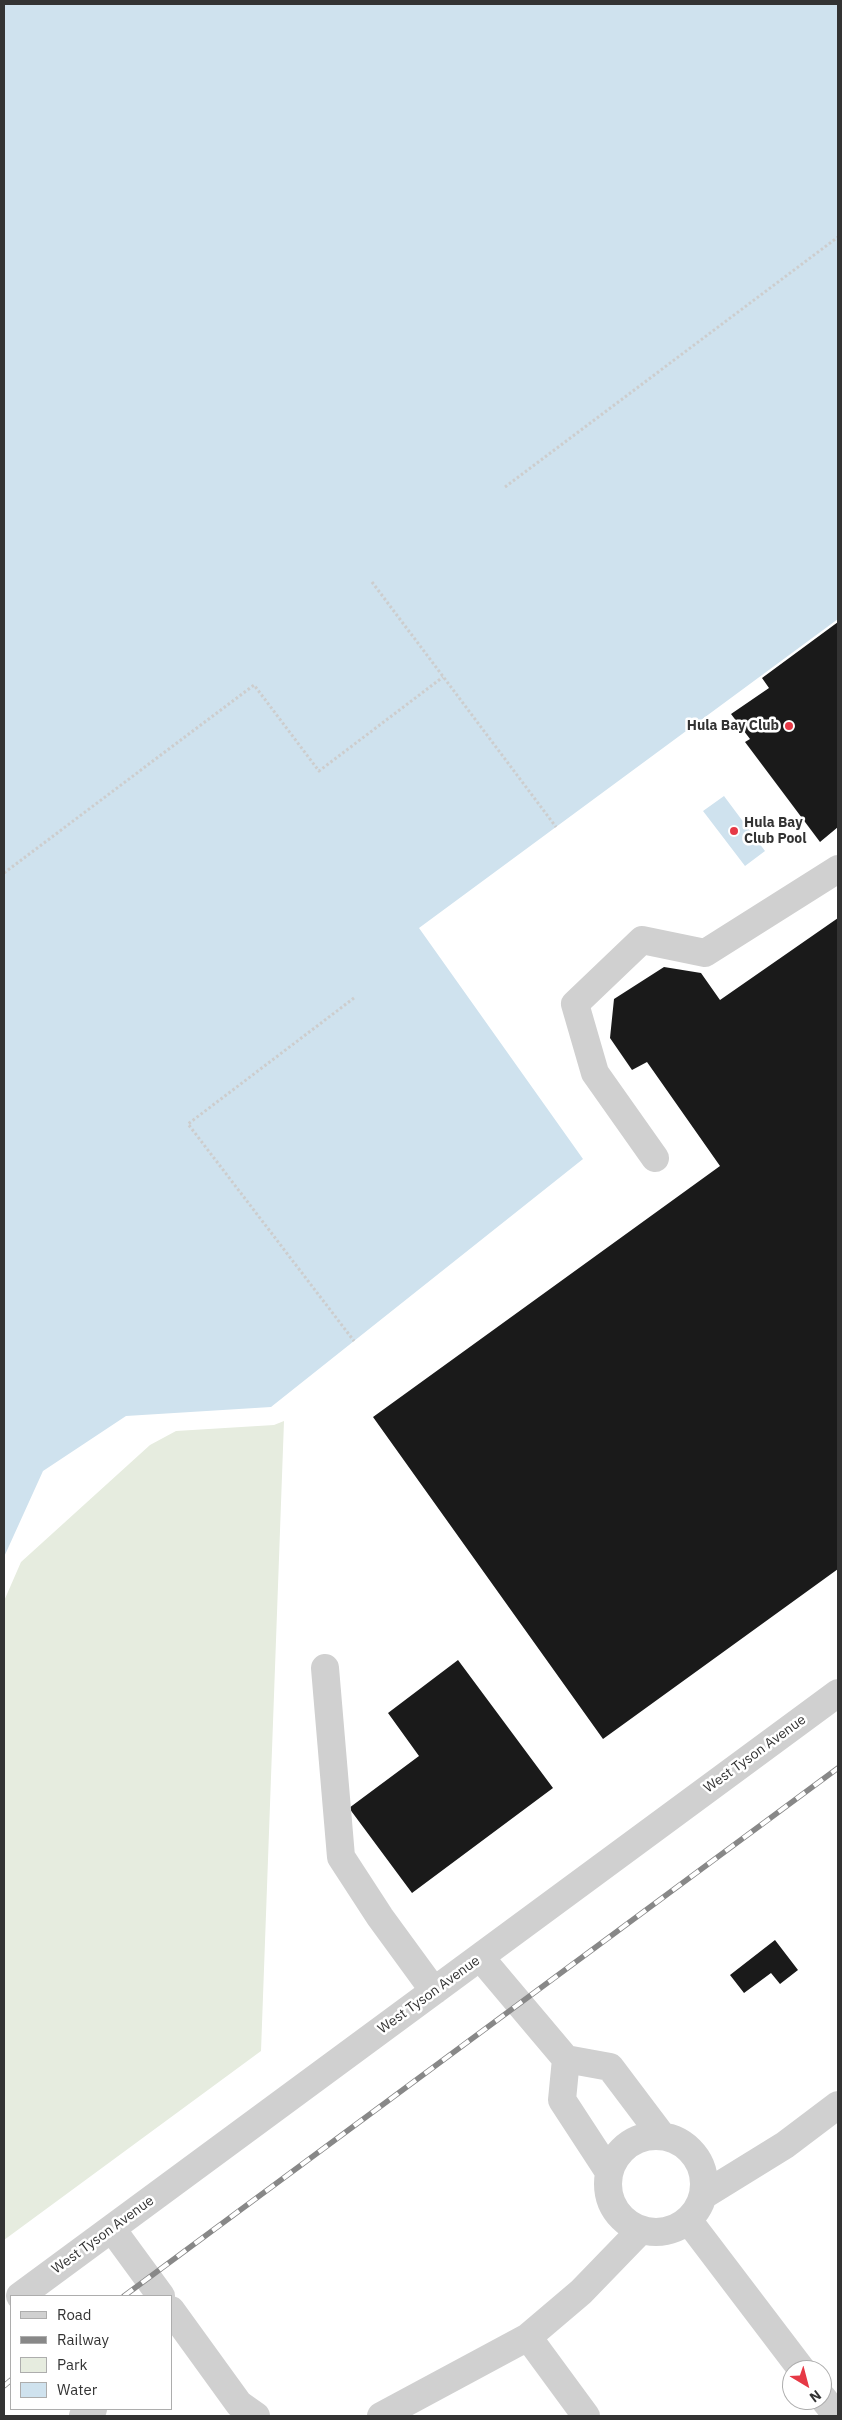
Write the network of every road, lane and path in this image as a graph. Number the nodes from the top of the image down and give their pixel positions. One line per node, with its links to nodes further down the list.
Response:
1 (838, 237): 2 (path)
2 (505, 488)
3 (372, 582): 4 (path)
4 (443, 678): 5 (path); 7 (path)
5 (556, 827)
6 (838, 869): 9 (street)
7 (4, 873)
8 (354, 998): 10 (path)
9 (655, 1158)
10 (354, 1341)
11 (324, 1668): 14 (street)
12 (838, 1693): 13 (street, West Tyson Avenue)
13 (480, 1957): 14 (street, West Tyson Avenue); 15 (street)
14 (434, 1991): 21 (street, West Tyson Avenue)
15 (566, 2059): 17 (street); 18 (street)
16 (838, 2105): 19 (street)
17 (662, 2136): 18 (street); 19 (street)
18 (609, 2172): 22 (street)
19 (704, 2195): 20 (street)
20 (688, 2220): 22 (street); 27 (street)
21 (112, 2229): 23 (street, West Tyson Avenue); 24 (street)
22 (642, 2230): 26 (street)
23 (21, 2295)
24 (160, 2295)
25 (172, 2311): 28 (street)
26 (528, 2338): 29 (street); 30 (street)
27 (794, 2360)
28 (256, 2416)
29 (381, 2416)
30 (586, 2416)

